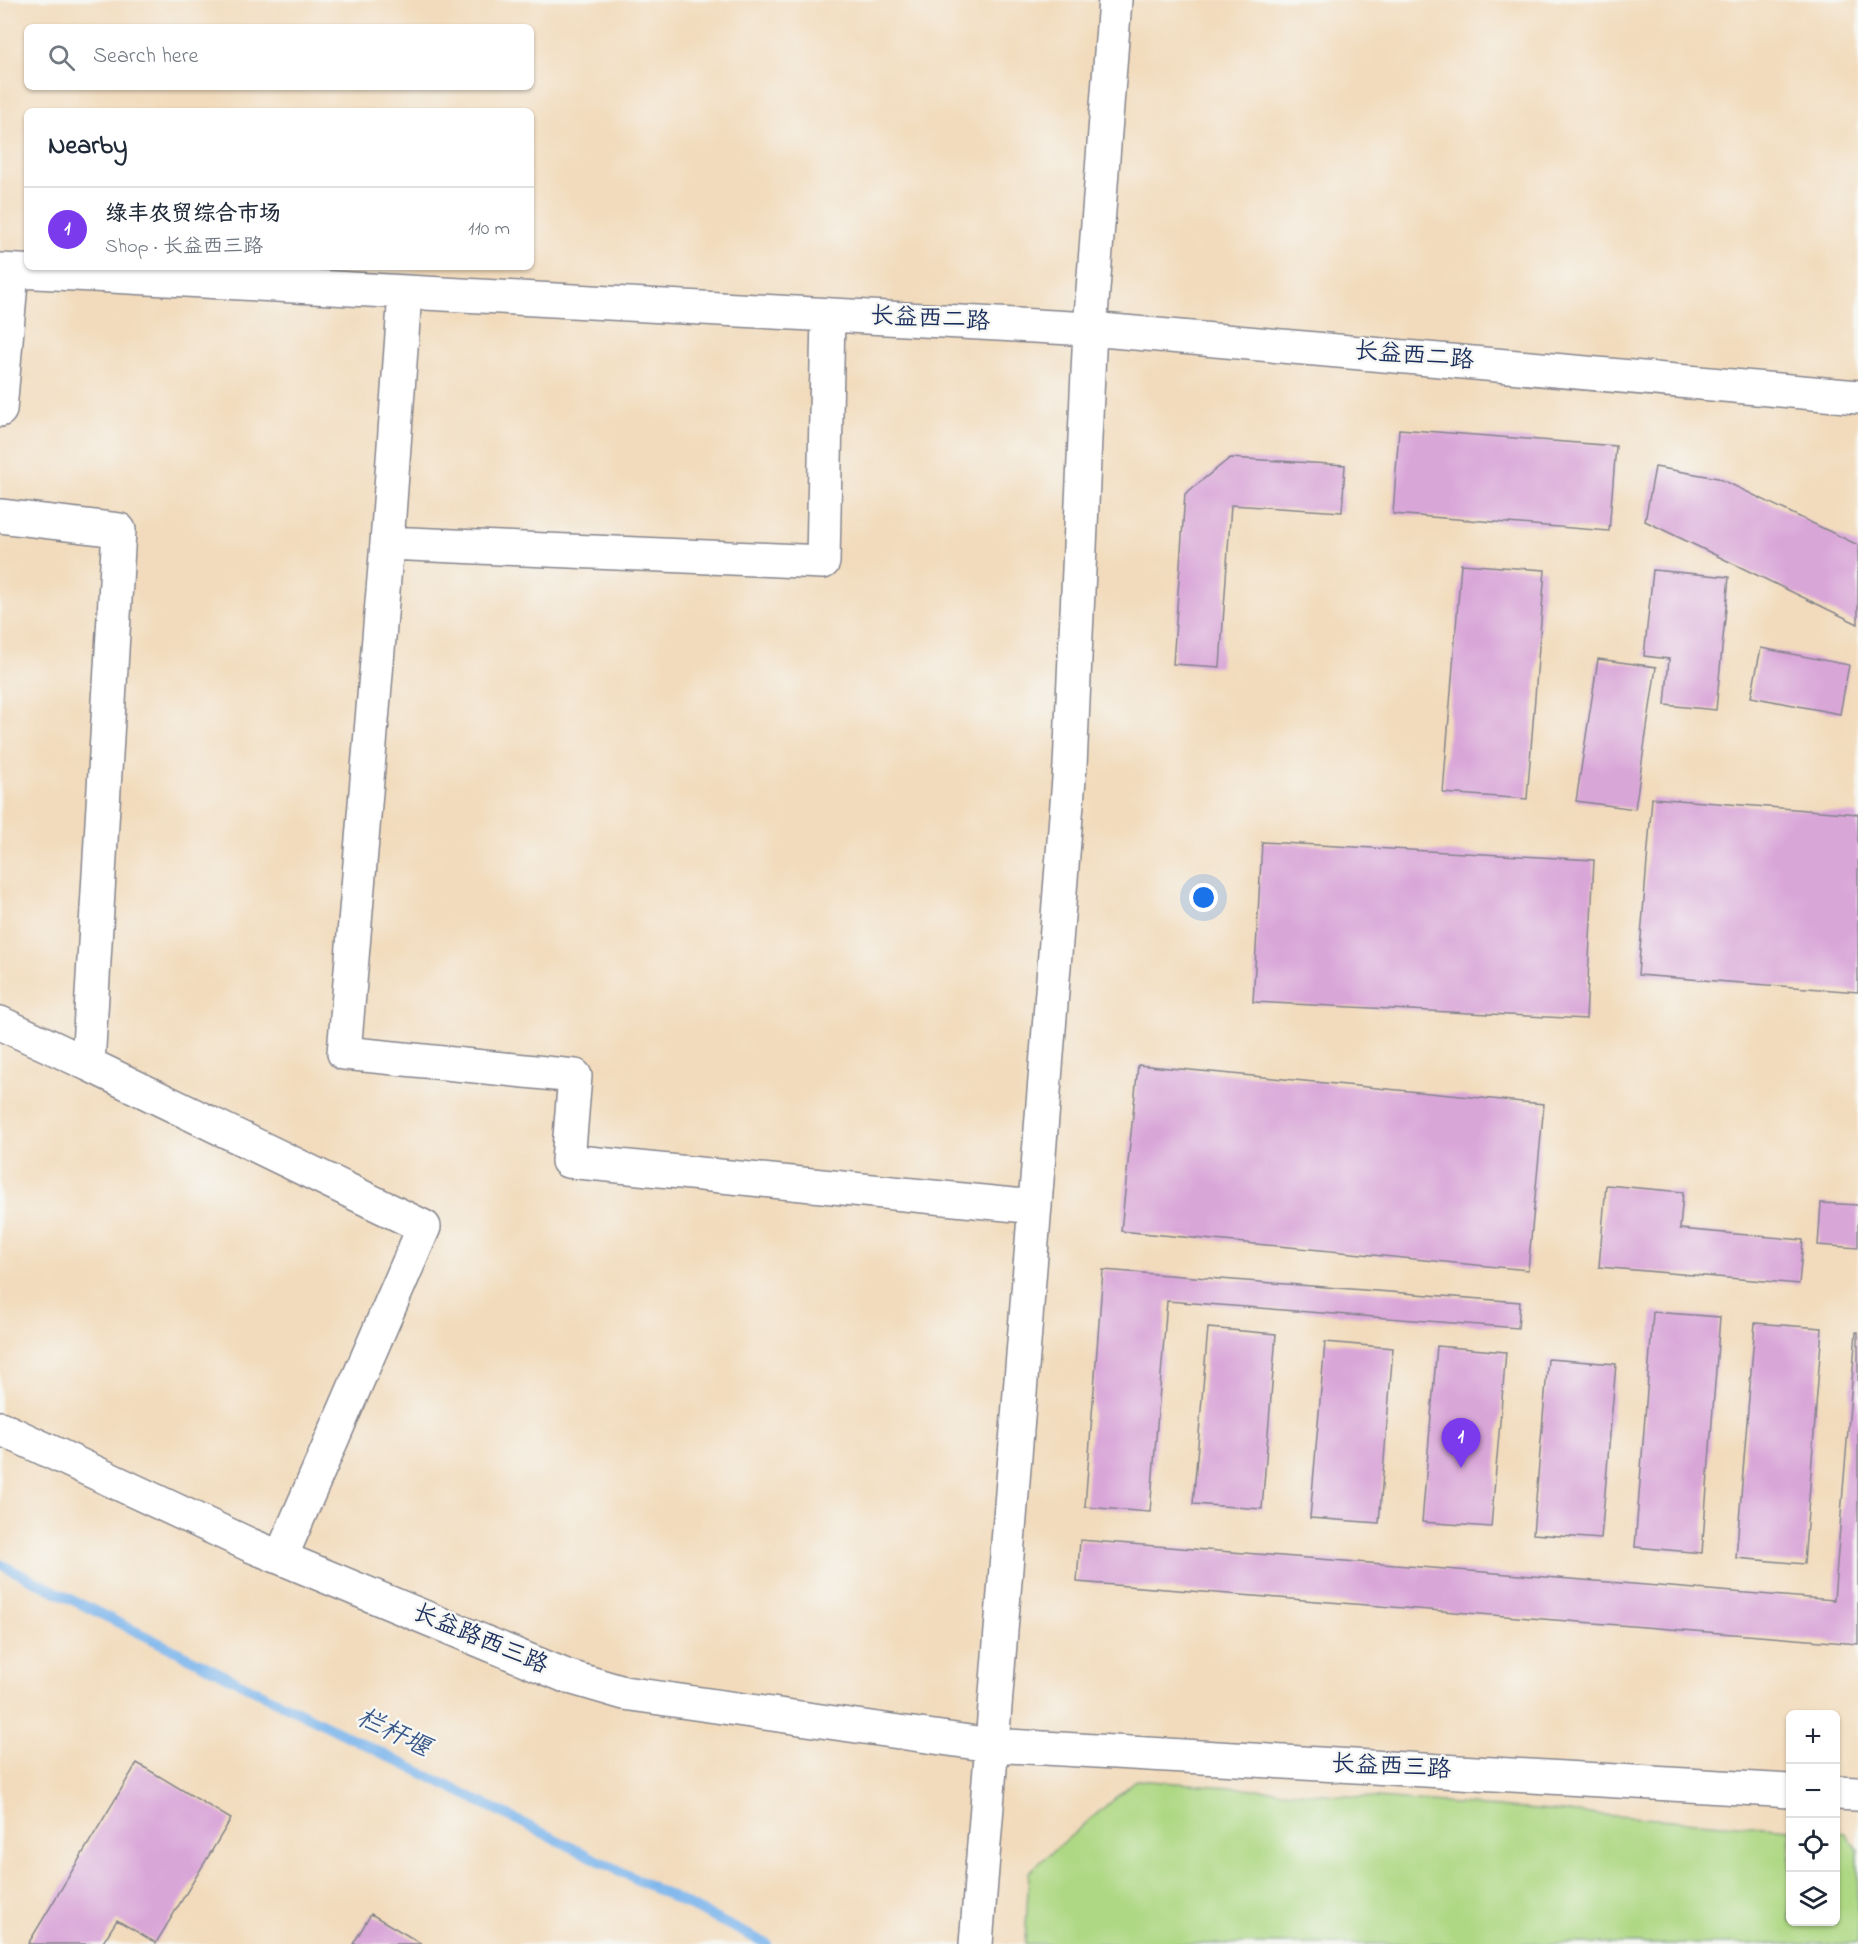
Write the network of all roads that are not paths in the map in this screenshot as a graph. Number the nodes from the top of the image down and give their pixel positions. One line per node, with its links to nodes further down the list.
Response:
1 (1115, 0): 5 (street)
2 (6, 270): 3 (street, 长益西二路); 7 (street)
3 (405, 293): 4 (street, 长益西二路); 9 (street)
4 (828, 315): 5 (street, 长益西二路); 9 (street)
5 (1090, 329): 6 (street, 长益西二路); 12 (street)
6 (1858, 397)
7 (0, 410)
8 (0, 516): 11 (street)
9 (387, 543): 12 (street)
10 (0, 1023): 11 (street)
11 (88, 1064): 14 (street)
12 (1035, 1207): 15 (street)
13 (0, 1428): 14 (street, 长益路西三路)
14 (281, 1557): 15 (street, 长益路西三路)
15 (991, 1745): 16 (street, 长益西三路); 19 (street)
16 (1786, 1791)
17 (1840, 1793): 18 (street)
18 (1858, 1794)
19 (976, 1944)

